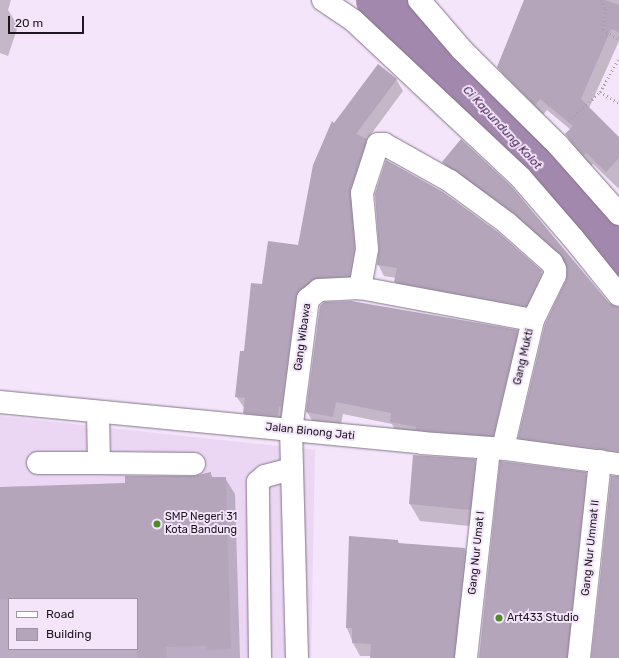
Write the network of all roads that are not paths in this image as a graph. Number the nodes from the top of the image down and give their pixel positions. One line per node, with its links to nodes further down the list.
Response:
1 (322, 0): 5 (street)
2 (420, 0): 3 (street)
3 (619, 214)
4 (360, 288): 6 (street, Gang Wibawa); 6 (street, Gang Mukti); 9 (street, Gang Wibawa)
5 (619, 295)
6 (533, 320): 10 (street, Gang Mukti)
7 (0, 402): 8 (street, Jalan Binong Jati)
8 (98, 412): 9 (street, Jalan Binong Jati); 13 (street)
9 (291, 431): 10 (street, Jalan Binong Jati); 15 (street, Gang Wibawa)
10 (496, 448): 11 (street, Jalan Binong Jati); 18 (street, Gang Nur Umat I)
11 (610, 462): 19 (street, Gang Nur Ummat II)
12 (38, 463): 13 (street)
13 (99, 463): 14 (street)
14 (194, 464)
15 (292, 469): 16 (street); 17 (street, Gang Wibawa)
16 (260, 658)
17 (297, 658)
18 (466, 658)
19 (579, 658)

